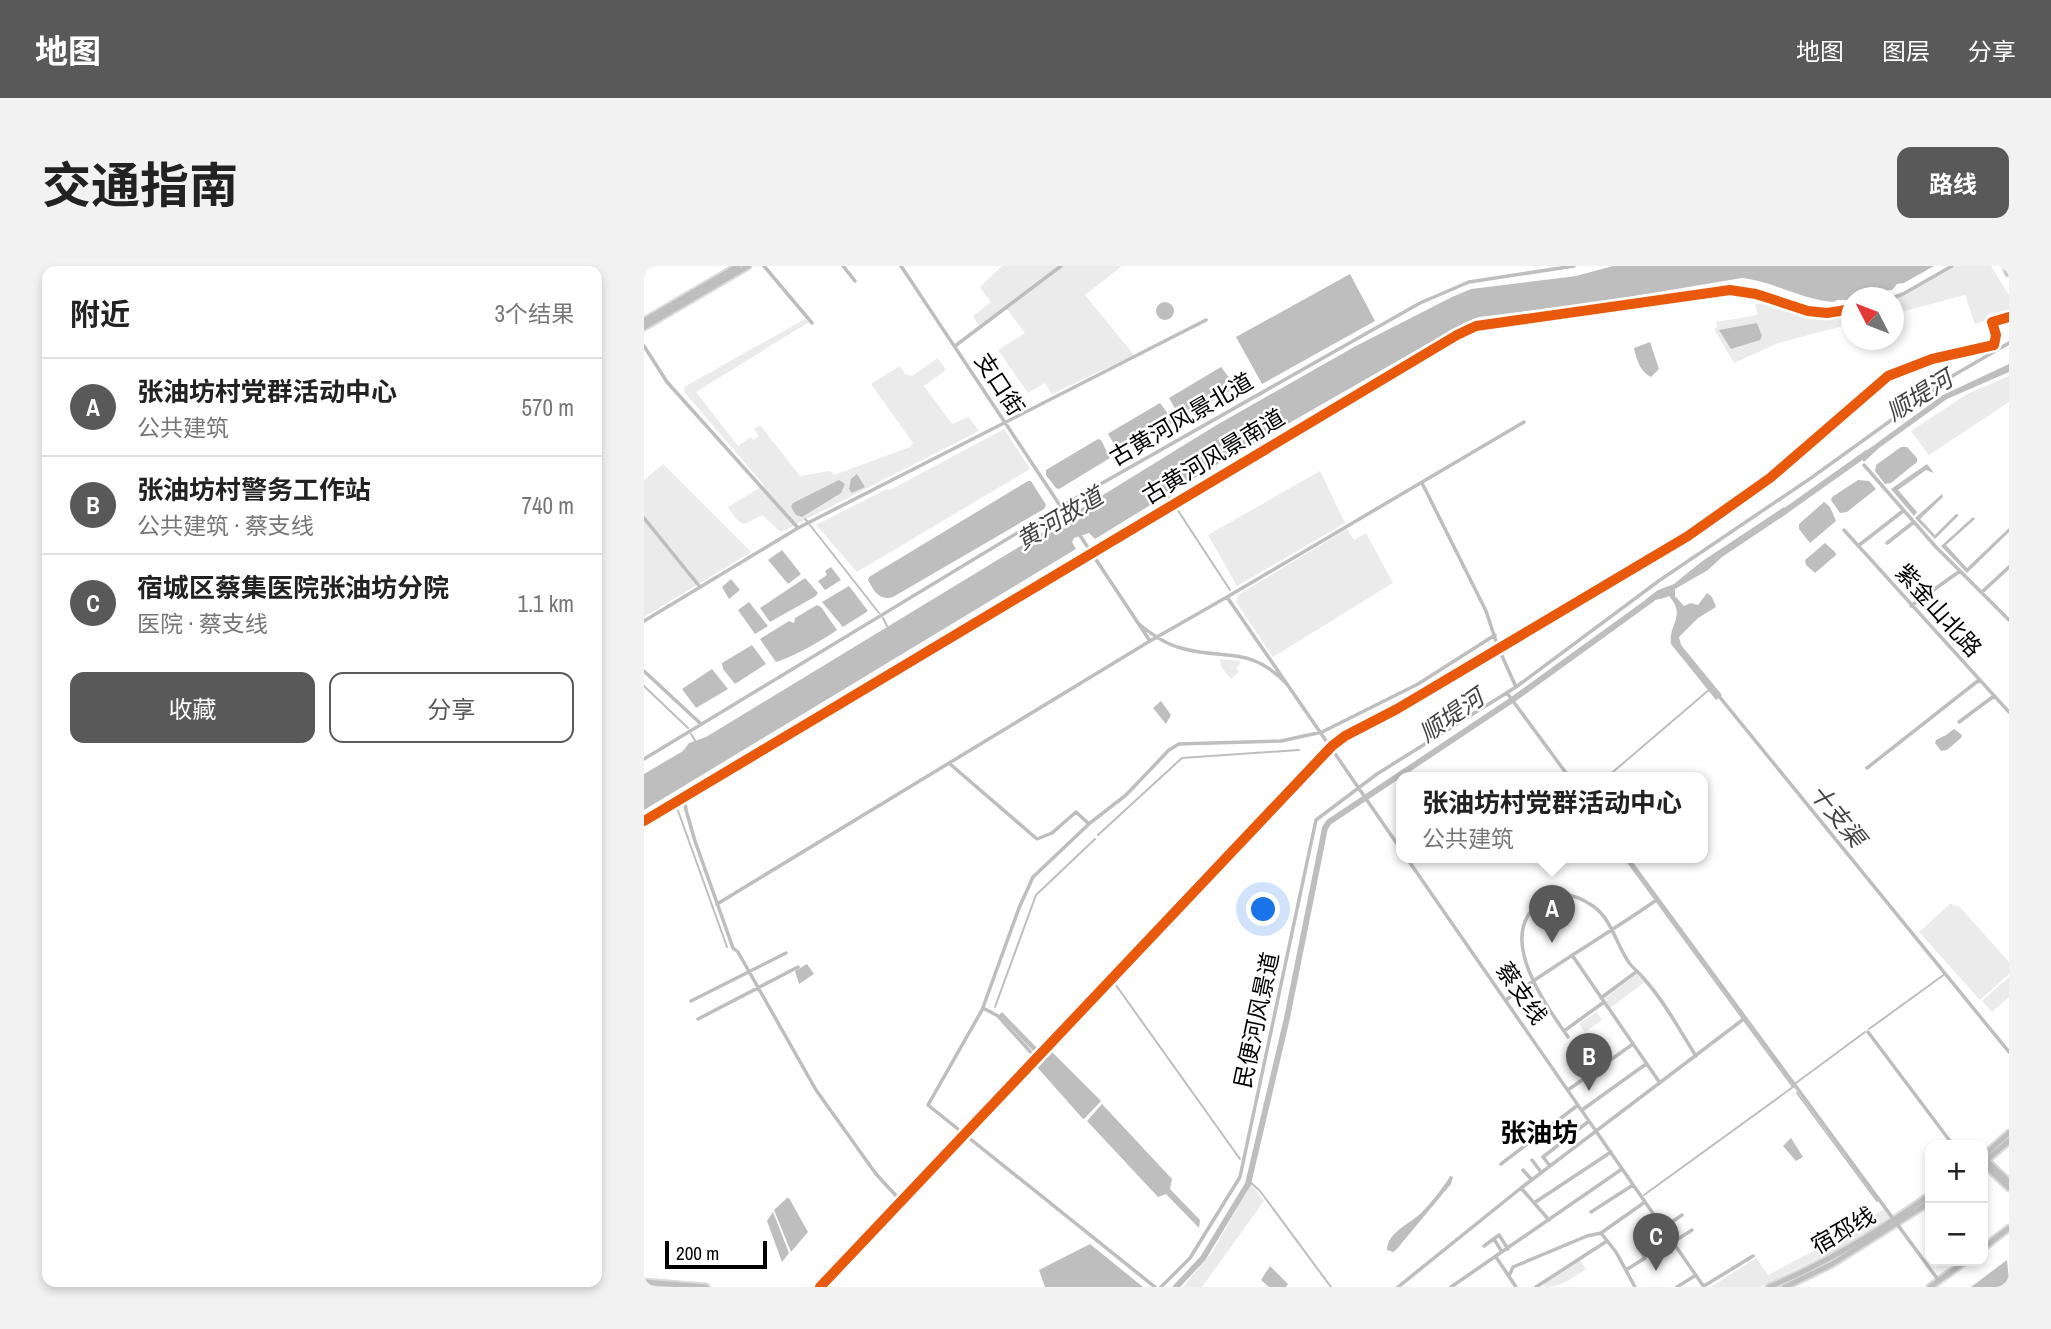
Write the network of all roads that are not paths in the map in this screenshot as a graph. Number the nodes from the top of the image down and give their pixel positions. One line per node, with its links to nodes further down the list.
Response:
1 (738, 266): 16 (main road)
2 (748, 266): 18 (main road)
3 (764, 266): 17 (street)
4 (844, 266): 11 (street)
5 (901, 266): 21 (street, 支口街)
6 (1061, 266): 21 (street)
7 (1574, 266): 26 (street, 古黄河风景北道)
8 (1952, 266): 12 (street)
9 (2006, 266): 10 (main road)
10 (2008, 274)
11 (855, 281)
12 (1904, 293)
13 (1841, 311): 34 (street, 古黄河风景南道)
14 (2009, 317): 47 (street)
15 (1206, 320): 22 (street)
16 (644, 321)
17 (812, 323)
18 (644, 327)
19 (2009, 343): 50 (street, 民便河风景道)
20 (644, 346): 30 (street)
21 (955, 346): 22 (street, 支口街)
22 (1004, 422): 26 (street, 支口街); 30 (street)
23 (1524, 422): 25 (street)
24 (1864, 465): 27 (street)
25 (1422, 483): 39 (street); 44 (street)
26 (1060, 507): 34 (street, 支口街); 56 (street, 古黄河风景北道)
27 (1904, 510): 29 (street); 33 (street)
28 (644, 518): 37 (street)
29 (1914, 522): 32 (street); 36 (street)
30 (798, 528): 37 (street)
31 (1844, 530): 33 (street, 紫金山北路)
32 (1886, 543)
33 (1858, 546): 40 (street, 紫金山北路)
34 (1090, 554): 41 (street); 64 (street, 古黄河风景南道)
35 (2009, 567): 38 (street)
36 (1960, 571): 38 (street); 40 (street)
37 (700, 588): 43 (street)
38 (1982, 592): 42 (street)
39 (1227, 597): 45 (street); 51 (street)
40 (1911, 606): 49 (street, 紫金山北路)
41 (1132, 618): 45 (street); 46 (street)
42 (2009, 620)
43 (644, 621)
44 (1495, 635): 47 (street); 57 (street)
45 (1157, 637): 46 (street); 51 (street)
46 (1150, 641): 60 (street)
47 (1498, 647): 50 (street); 58 (street)
48 (644, 671): 56 (street)
49 (1979, 680): 53 (street, 紫金山北路); 61 (street)
50 (1516, 687): 52 (street, 民便河风景道)
51 (1294, 691): 57 (street)
52 (1508, 694): 62 (street); 63 (street, 民便河风景道)
53 (1994, 696): 54 (street, 紫金山北路); 55 (street)
54 (2009, 712)
55 (1959, 722)
56 (701, 724): 59 (street, 古黄河风景北道)
57 (1322, 732): 58 (street); 66 (street)
58 (1332, 746): 63 (street); 91 (street)
59 (644, 759)
60 (950, 764): 66 (street); 71 (street)
61 (1867, 768)
62 (1565, 772)
63 (1359, 787): 67 (street); 150 (street, 民便河风景道)
64 (684, 797): 65 (street, 古黄河风景南道); 71 (street)
65 (644, 821)
66 (1089, 824): 83 (street)
67 (1396, 842)
68 (1410, 863): 80 (street, 蔡支线)
69 (1631, 863): 70 (street)
70 (1656, 900): 72 (street); 85 (street)
71 (717, 904): 76 (street)
72 (1612, 931): 74 (street); 77 (street); 78 (street)
73 (786, 953): 76 (street)
74 (1572, 955): 78 (street); 81 (street)
75 (798, 967): 79 (street)
76 (750, 971): 79 (street); 82 (street)
77 (1637, 972): 81 (street); 90 (street)
78 (1534, 980): 80 (street); 86 (street)
79 (759, 987): 84 (street); 120 (street)
80 (1506, 1000): 94 (street, 蔡支线)
81 (1603, 1000): 86 (street); 89 (street)
82 (691, 1001)
83 (983, 1007): 91 (street); 100 (street)
84 (698, 1019)
85 (1744, 1019): 90 (street); 127 (street)
86 (1564, 1031): 88 (street)
87 (1868, 1032): 101 (street)
88 (1568, 1037)
89 (1633, 1044): 92 (street); 94 (street)
90 (1696, 1055): 93 (street)
91 (1036, 1058): 100 (street)
92 (1646, 1064): 93 (street); 96 (street)
93 (1660, 1083): 98 (street)
94 (1568, 1090): 95 (street, 蔡支线)
95 (1578, 1105): 96 (street, 蔡支线); 108 (street)
96 (1582, 1110): 97 (street, 蔡支线)
97 (1589, 1121): 98 (street, 蔡支线); 110 (street)
98 (1596, 1131): 103 (street, 蔡支线); 110 (street)
99 (2009, 1133): 104 (main road)
100 (964, 1134): 120 (street); 149 (street)
101 (1949, 1140)
102 (2009, 1141): 105 (main road)
103 (1611, 1152): 111 (street, 蔡支线); 122 (street)
104 (1988, 1155)
105 (1988, 1156)
106 (1532, 1160): 113 (street)
107 (1988, 1163): 115 (main road)
108 (1501, 1164)
109 (1988, 1164): 118 (main road)
110 (1550, 1166): 113 (street)
111 (1622, 1169): 116 (street, 蔡支线); 126 (street)
112 (1523, 1170): 114 (street)
113 (1541, 1172): 114 (street)
114 (1531, 1180): 117 (street)
115 (2009, 1182)
116 (1633, 1185): 121 (street, 蔡支线); 124 (street)
117 (1521, 1188): 122 (street); 151 (street)
118 (2009, 1188)
119 (1925, 1199): 127 (main road, 宿邳线)
120 (901, 1201): 148 (street)
121 (1645, 1202): 129 (street, 蔡支线); 131 (street)
122 (1534, 1203): 126 (street)
123 (1928, 1203): 127 (main road, 宿邳线)
124 (1591, 1212)
125 (1682, 1215): 129 (street)
126 (1549, 1220): 137 (street)
127 (1896, 1222): 145 (street); 158 (main road, 宿邳线); 159 (main road, 宿邳线)
128 (2009, 1228): 135 (main road)
129 (1665, 1230): 134 (street, 蔡支线); 142 (street)
130 (1692, 1230): 134 (street)
131 (1601, 1233): 133 (street); 144 (street)
132 (1494, 1239): 136 (street); 137 (street); 138 (street)
133 (1607, 1241): 142 (street); 154 (street)
134 (1673, 1242): 143 (street, 蔡支线)
135 (1988, 1244)
136 (1484, 1246)
137 (1508, 1249): 138 (street)
138 (1503, 1252): 140 (street)
139 (1753, 1256): 157 (street)
140 (1496, 1257): 144 (street); 152 (street)
141 (1959, 1266): 145 (main road)
142 (1626, 1270): 155 (street)
143 (1696, 1275): 156 (street); 157 (street, 蔡支线)
144 (1509, 1276): 153 (street)
145 (1939, 1281): 160 (main road)
146 (644, 1282): 147 (main road)
147 (706, 1287)
148 (820, 1287)
149 (1155, 1287)
150 (1161, 1287)
151 (1398, 1287)
152 (1451, 1287)
153 (1516, 1287)
154 (1536, 1287)
155 (1635, 1287)
156 (1677, 1287)
157 (1704, 1287)
158 (1769, 1287)
159 (1785, 1287)
160 (1930, 1287)

